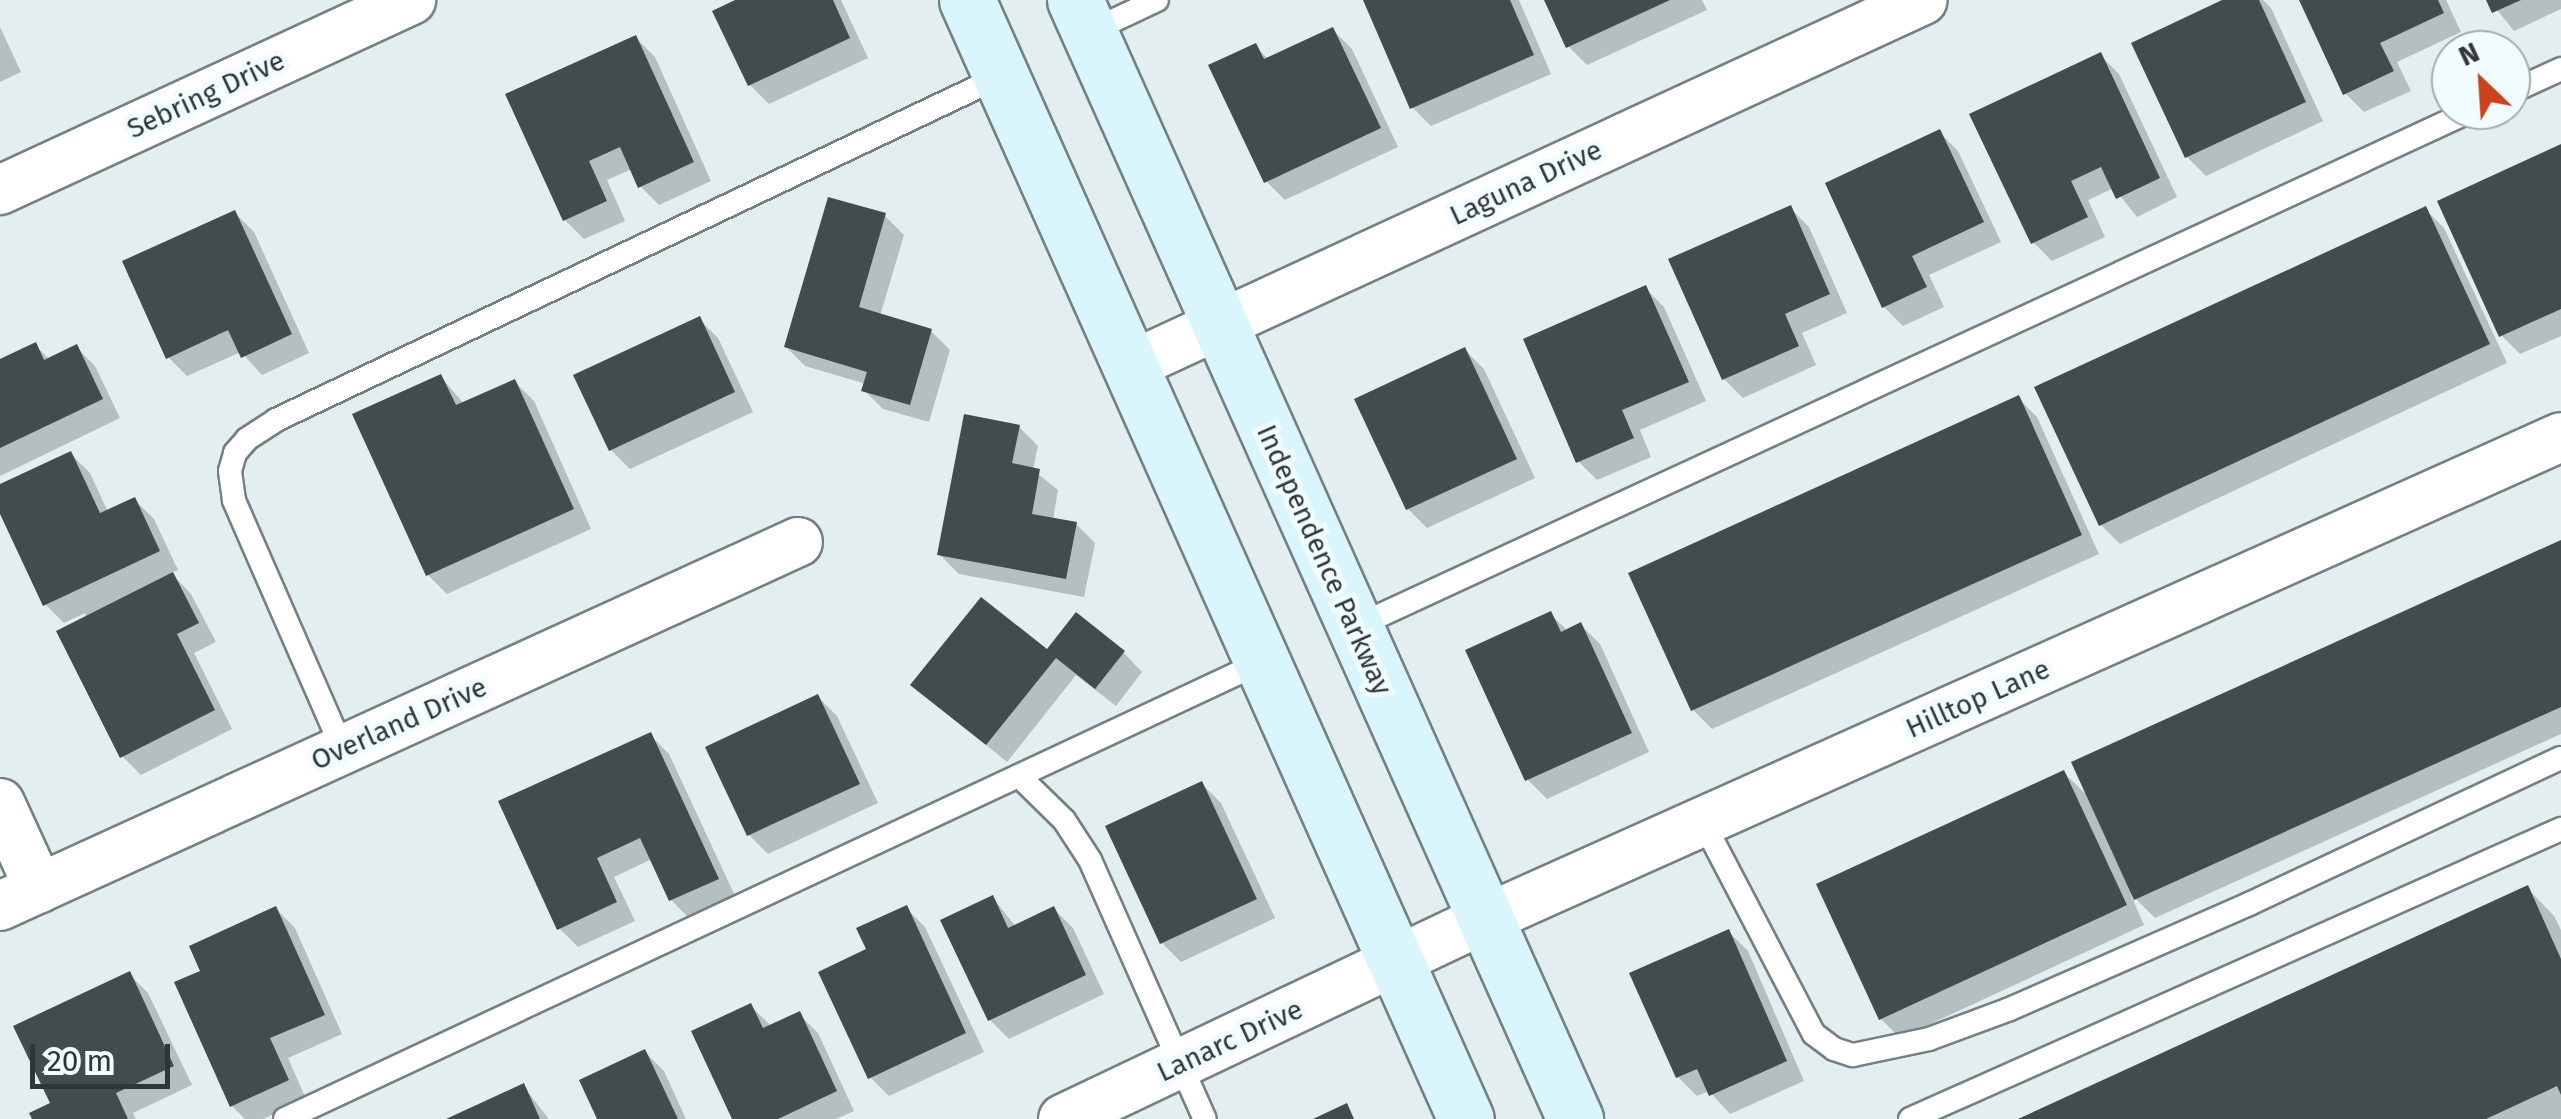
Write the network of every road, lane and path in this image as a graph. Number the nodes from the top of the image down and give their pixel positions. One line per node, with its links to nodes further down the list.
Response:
1 (412, 0): 10 (street, Sebring Drive)
2 (967, 0): 7 (main road)
3 (1156, 0): 5 (lane)
4 (1922, 0): 11 (street, Laguna Drive)
5 (1082, 16): 11 (main road, Independence Parkway)
6 (2561, 69): 8 (lane)
7 (1000, 76): 12 (main road); 17 (lane)
8 (2531, 83)
9 (2431, 129): 15 (lane)
10 (0, 190)
11 (1220, 325): 12 (street, Laguna Drive); 15 (main road, Independence Parkway)
12 (1130, 366): 16 (main road)
13 (2561, 436): 21 (street, Hilltop Lane)
14 (798, 542): 17 (street, Overland Drive)
15 (1354, 628): 24 (main road, Independence Parkway)
16 (1262, 662): 19 (lane); 25 (main road)
17 (343, 750): 23 (street, Overland Drive)
18 (2561, 758): 21 (lane)
19 (1019, 776): 26 (lane); 27 (lane)
20 (0, 802): 23 (street)
21 (1703, 822): 24 (street, Hilltop Lane)
22 (2561, 829): 32 (lane)
23 (19, 897)
24 (1484, 920): 25 (street, Hilltop Lane); 31 (main road, Independence Parkway)
25 (1397, 963): 26 (street, Lanarc Drive); 30 (main road)
26 (1180, 1064): 28 (street, Lanarc Drive); 29 (lane)
27 (285, 1119)
28 (1063, 1119)
29 (1205, 1119)
30 (1466, 1119)
31 (1575, 1119)
32 (1910, 1119)

